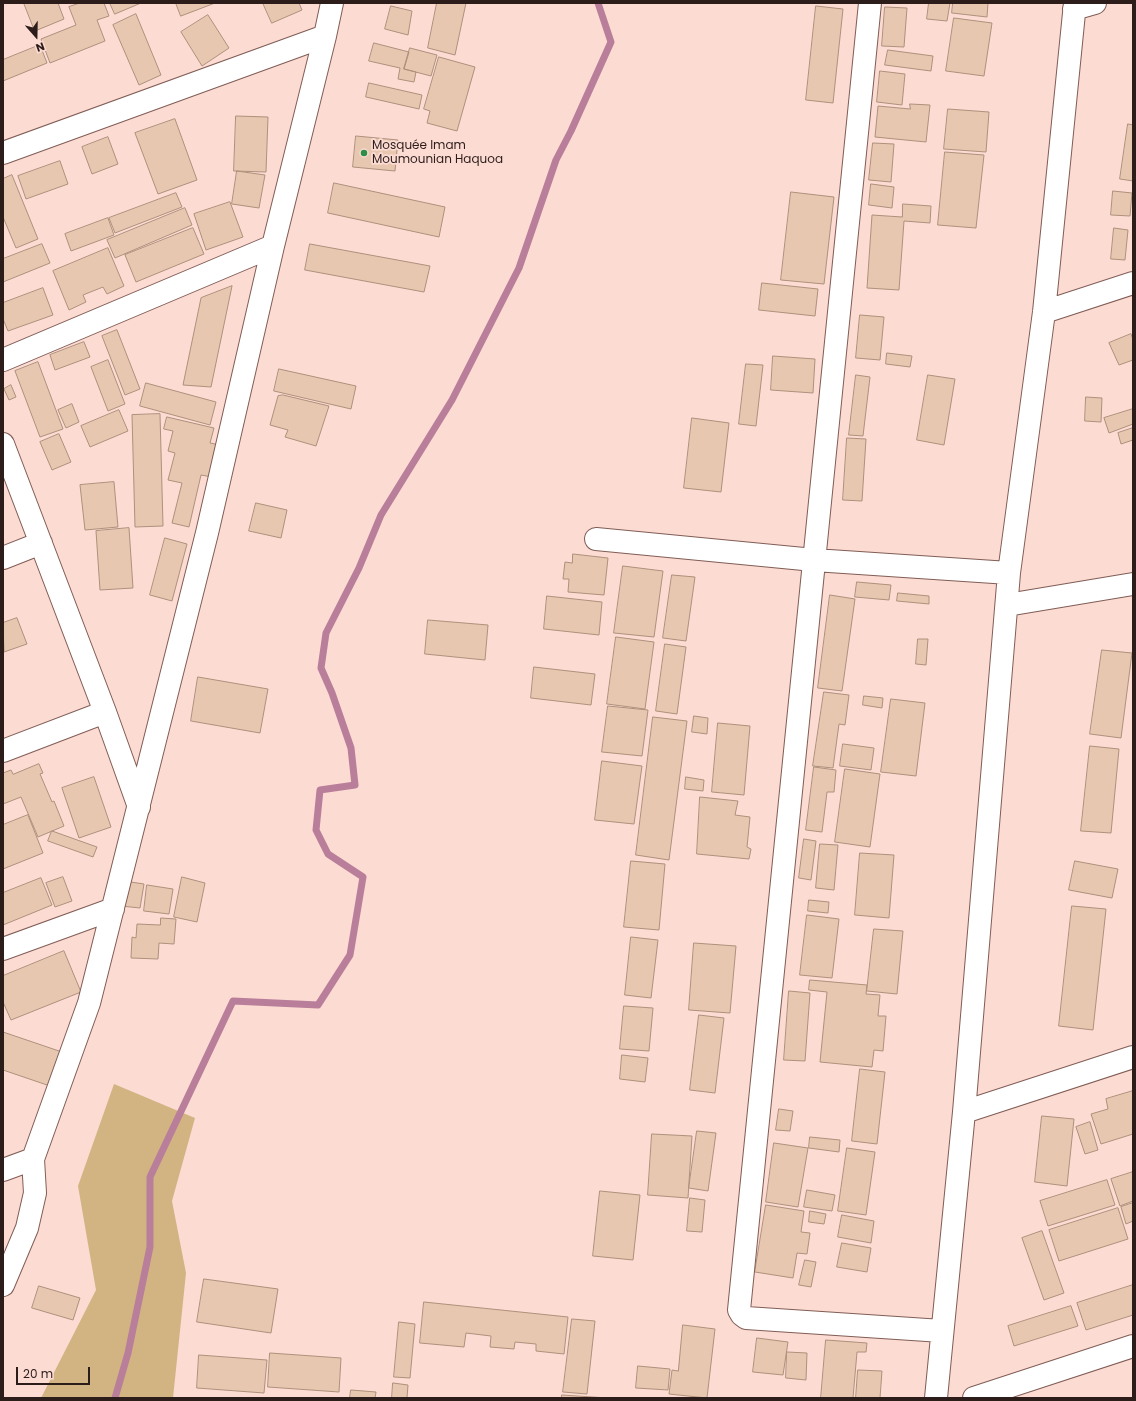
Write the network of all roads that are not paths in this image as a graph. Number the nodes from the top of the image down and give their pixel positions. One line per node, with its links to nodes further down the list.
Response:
1 (332, 3): 5 (street)
2 (870, 3): 15 (street)
3 (1095, 3): 4 (street)
4 (1075, 6): 9 (street)
5 (325, 36): 6 (street); 7 (street)
6 (3, 153)
7 (273, 246): 10 (street); 21 (street)
8 (1133, 283): 9 (street)
9 (1044, 312): 16 (street)
10 (3, 360)
11 (3, 444): 13 (street)
12 (596, 539): 15 (street)
13 (41, 543): 14 (street); 19 (street)
14 (3, 558)
15 (814, 560): 16 (street); 29 (street)
16 (1009, 573): 18 (street)
17 (1133, 584): 18 (street)
18 (1007, 604): 25 (street)
19 (105, 712): 20 (street); 21 (street)
20 (3, 751)
21 (139, 807): 22 (street)
22 (113, 909): 23 (street); 26 (street)
23 (3, 949)
24 (1133, 1057): 25 (street)
25 (964, 1112): 29 (street)
26 (33, 1159): 27 (street); 28 (street)
27 (3, 1170)
28 (3, 1285)
29 (942, 1331): 31 (street)
30 (1133, 1346): 32 (street)
31 (936, 1398)
32 (974, 1398)

